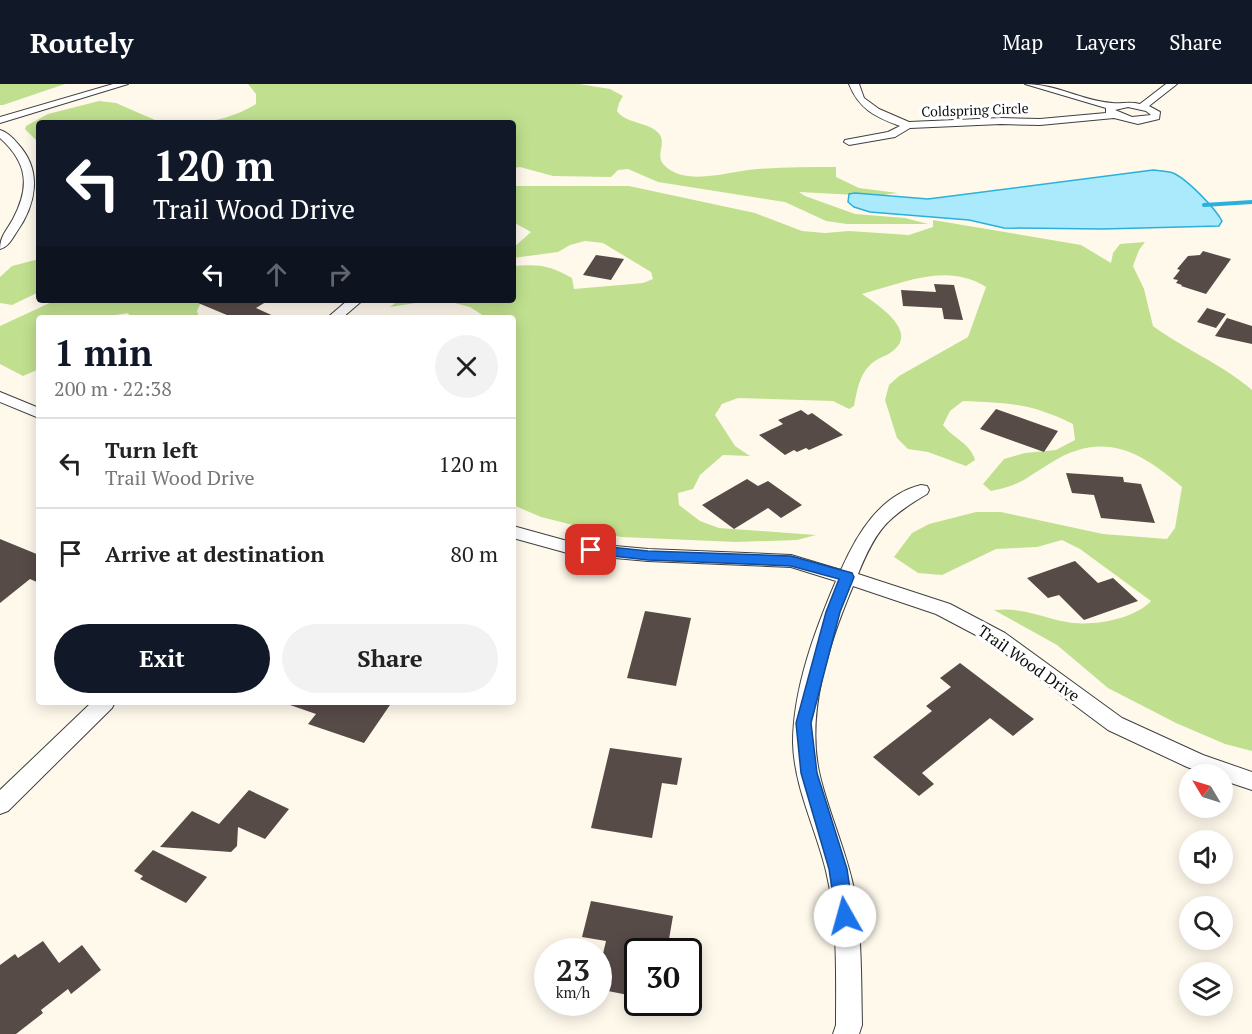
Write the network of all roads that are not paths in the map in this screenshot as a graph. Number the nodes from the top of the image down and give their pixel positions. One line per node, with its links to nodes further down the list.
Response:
1 (123, 84): 7 (street)
2 (854, 84): 8 (street, Coldspring Circle)
3 (1030, 84): 6 (street)
4 (1172, 84): 5 (street)
5 (1143, 106): 6 (street); 6 (street)
6 (1113, 111): 8 (street, Coldspring Circle)
7 (0, 120)
8 (908, 125): 10 (street)
9 (0, 133): 11 (street)
10 (849, 142)
11 (0, 245)
12 (352, 303): 13 (street)
13 (338, 315)
14 (0, 397): 15 (street)
15 (36, 412)
16 (921, 490): 18 (street)
17 (516, 533): 18 (street, Trail Wood Drive)
18 (847, 577): 20 (street, Trail Wood Drive); 22 (street)
19 (102, 705): 21 (street)
20 (1252, 781)
21 (0, 804)
22 (846, 1034)

